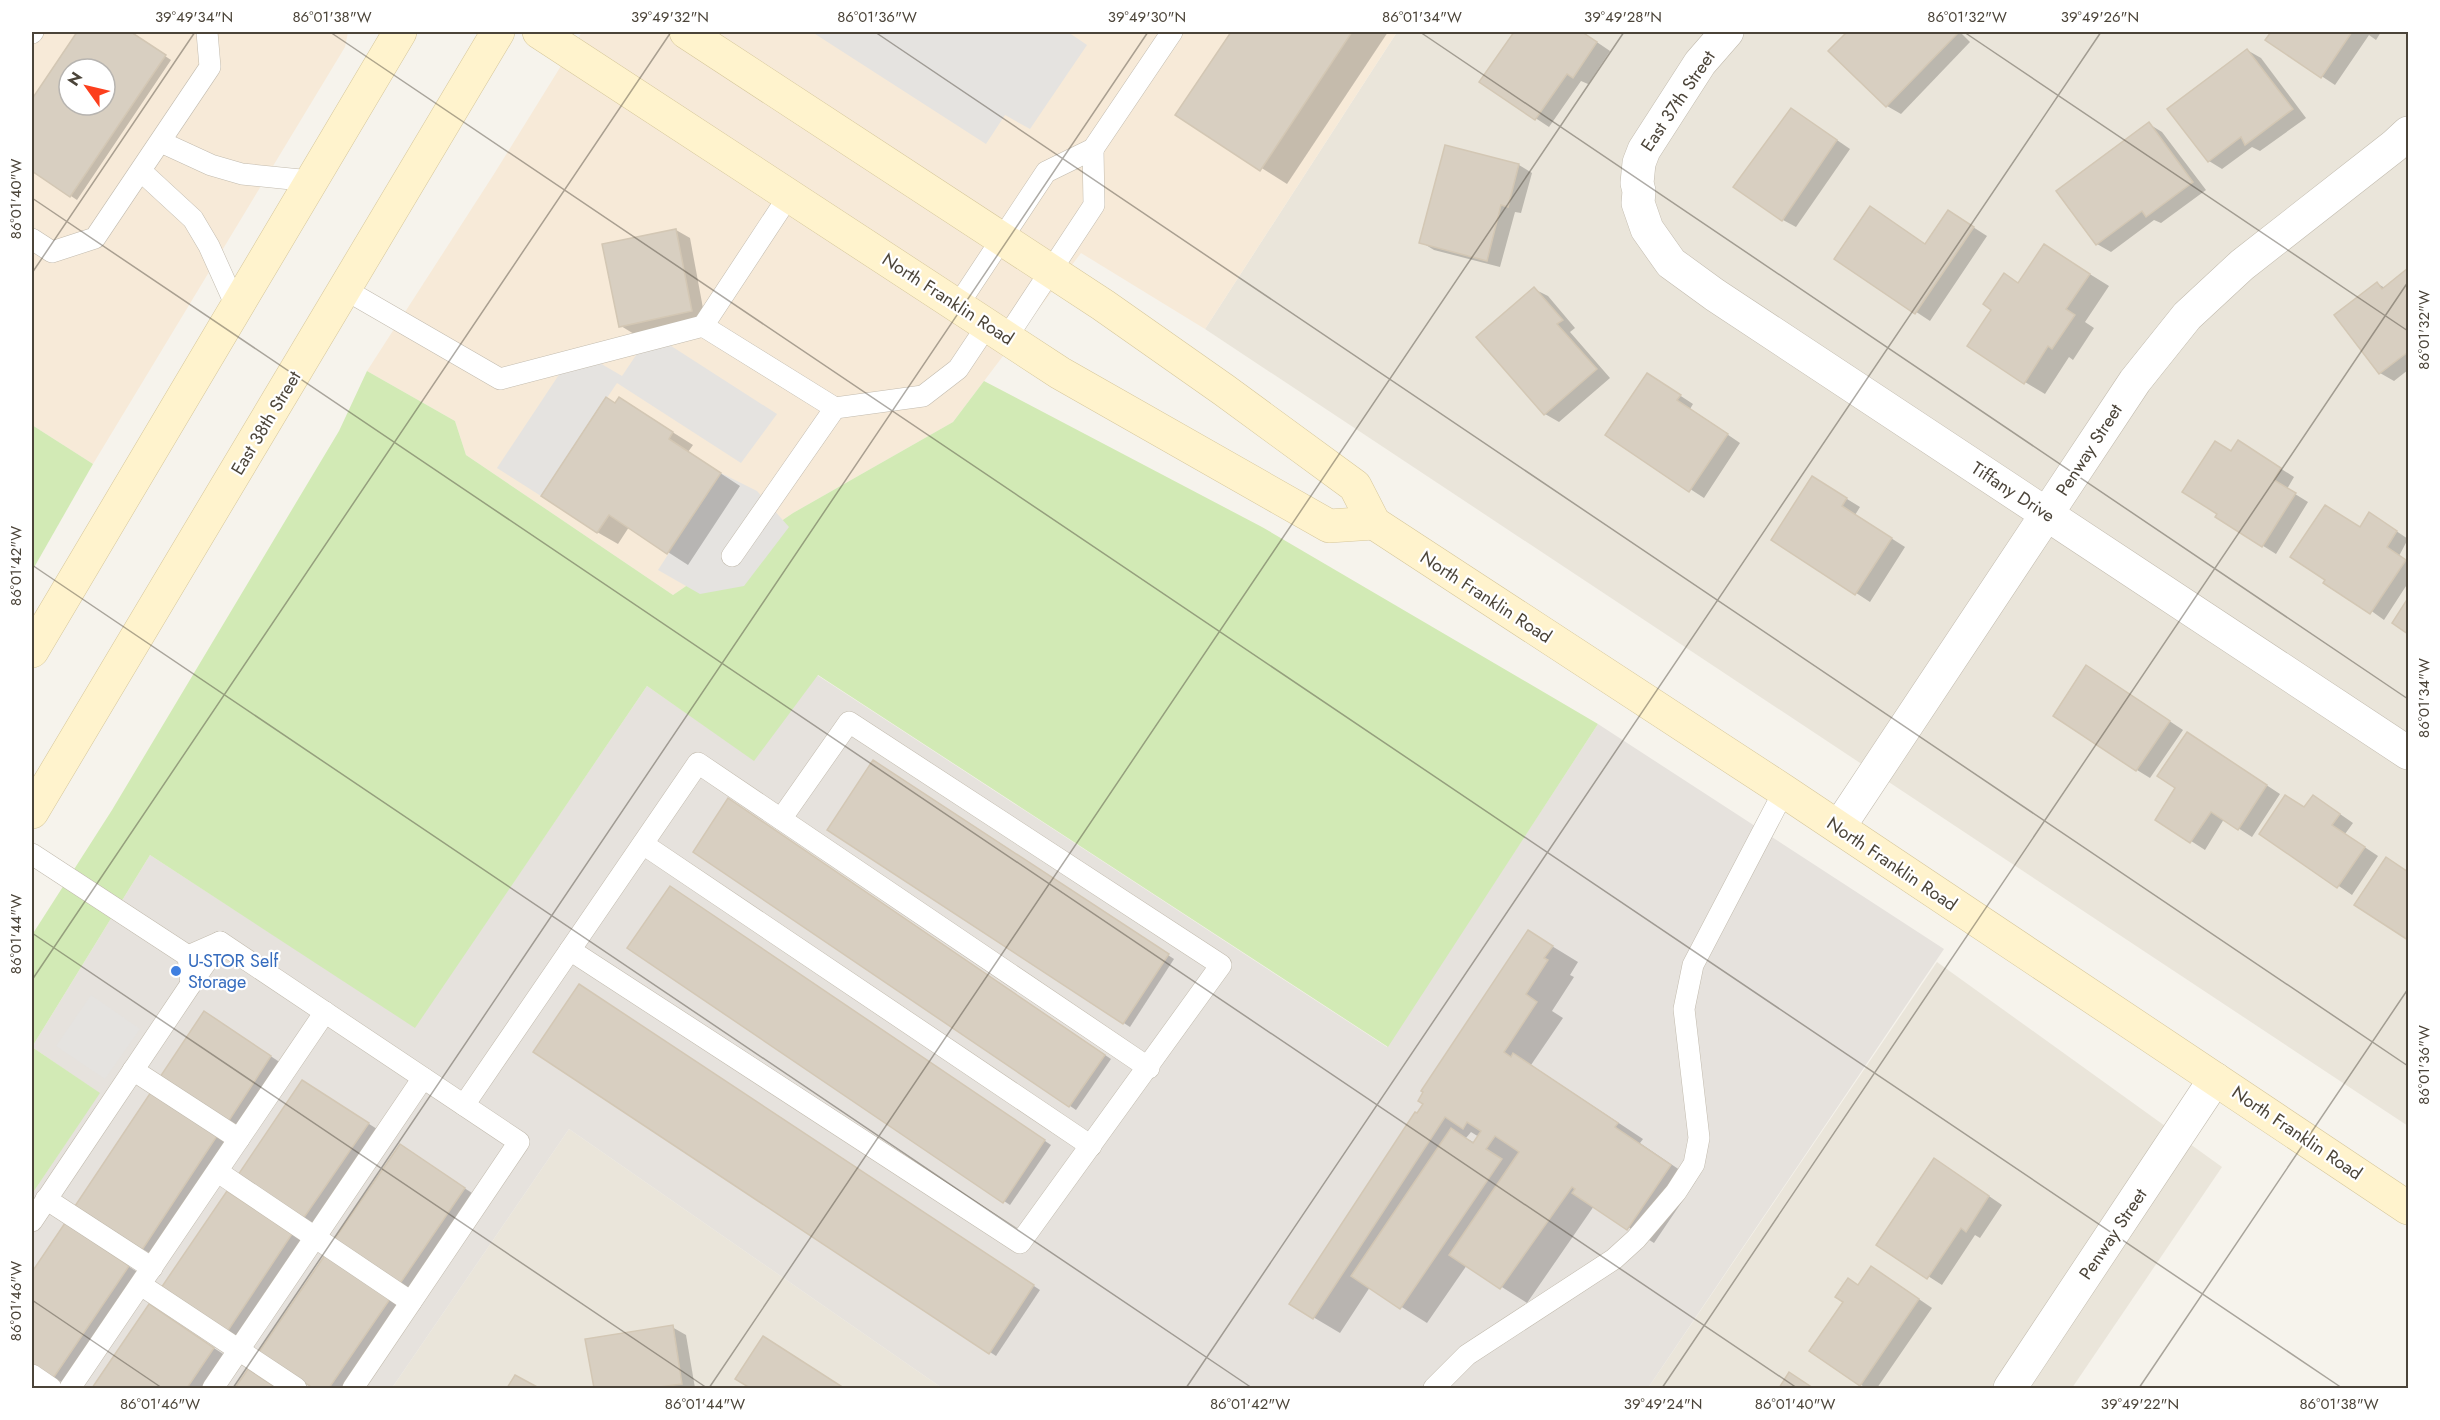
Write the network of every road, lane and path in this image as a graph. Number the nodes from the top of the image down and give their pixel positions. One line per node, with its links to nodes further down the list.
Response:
1 (207, 32): 9 (lane)
2 (400, 32): 12 (main road)
3 (498, 32): 18 (main road, East 38th Street)
4 (539, 32): 13 (main road, North Franklin Road)
5 (686, 32): 16 (main road, North Franklin Road)
6 (1172, 32): 10 (lane)
7 (1727, 32): 14 (street, East 37th Street)
8 (2409, 133): 24 (street, Penway Street)
9 (161, 142): 11 (lane); 12 (lane)
10 (1093, 149): 16 (lane); 17 (lane)
11 (142, 172): 15 (lane); 20 (lane)
12 (311, 181): 20 (main road)
13 (790, 194): 19 (main road, North Franklin Road); 21 (lane)
14 (1641, 210): 24 (street, Tiffany Drive)
15 (32, 239)
16 (1000, 240): 17 (main road, North Franklin Road); 19 (lane)
17 (1050, 271): 22 (lane); 25 (main road, North Franklin Road)
18 (346, 290): 21 (lane); 30 (main road, East 38th Street)
19 (958, 305): 22 (main road, North Franklin Road)
20 (236, 306): 27 (main road)
21 (703, 326): 23 (lane)
22 (997, 331): 23 (lane); 25 (main road, North Franklin Road)
23 (835, 408): 26 (lane)
24 (2047, 514): 28 (street, Tiffany Drive); 32 (street, Penway Street)
25 (1374, 523): 29 (main road, North Franklin Road)
26 (732, 556)
27 (32, 651)
28 (2409, 753)
29 (1784, 791): 32 (main road, North Franklin Road); 61 (lane)
30 (32, 812)
31 (782, 819): 33 (lane); 40 (lane); 40 (lane)
32 (1839, 828): 43 (main road, North Franklin Road)
33 (642, 844): 36 (lane); 46 (lane)
34 (32, 854): 37 (lane)
35 (220, 942): 37 (lane); 38 (lane); 39 (lane)
36 (570, 950): 44 (lane); 46 (lane)
37 (188, 956): 38 (lane)
38 (191, 984): 41 (lane)
39 (325, 1012): 42 (lane); 45 (lane)
40 (1149, 1068): 46 (lane)
41 (133, 1070): 45 (lane); 48 (lane)
42 (423, 1078): 44 (lane); 51 (lane)
43 (2215, 1080): 49 (main road, North Franklin Road); 62 (street, Penway Street)
44 (464, 1105): 53 (lane)
45 (239, 1139): 47 (lane)
46 (1091, 1146)
47 (218, 1172): 51 (lane); 52 (lane)
48 (46, 1199): 50 (lane); 52 (lane)
49 (2409, 1208)
50 (32, 1221)
51 (315, 1237): 53 (lane); 54 (lane)
52 (147, 1277): 54 (lane); 57 (lane)
53 (411, 1302): 60 (lane)
54 (239, 1350): 58 (lane); 59 (lane)
55 (32, 1375): 56 (lane)
56 (51, 1389)
57 (70, 1389)
58 (213, 1389)
59 (296, 1389)
60 (353, 1389)
61 (1434, 1389)
62 (2010, 1389)

